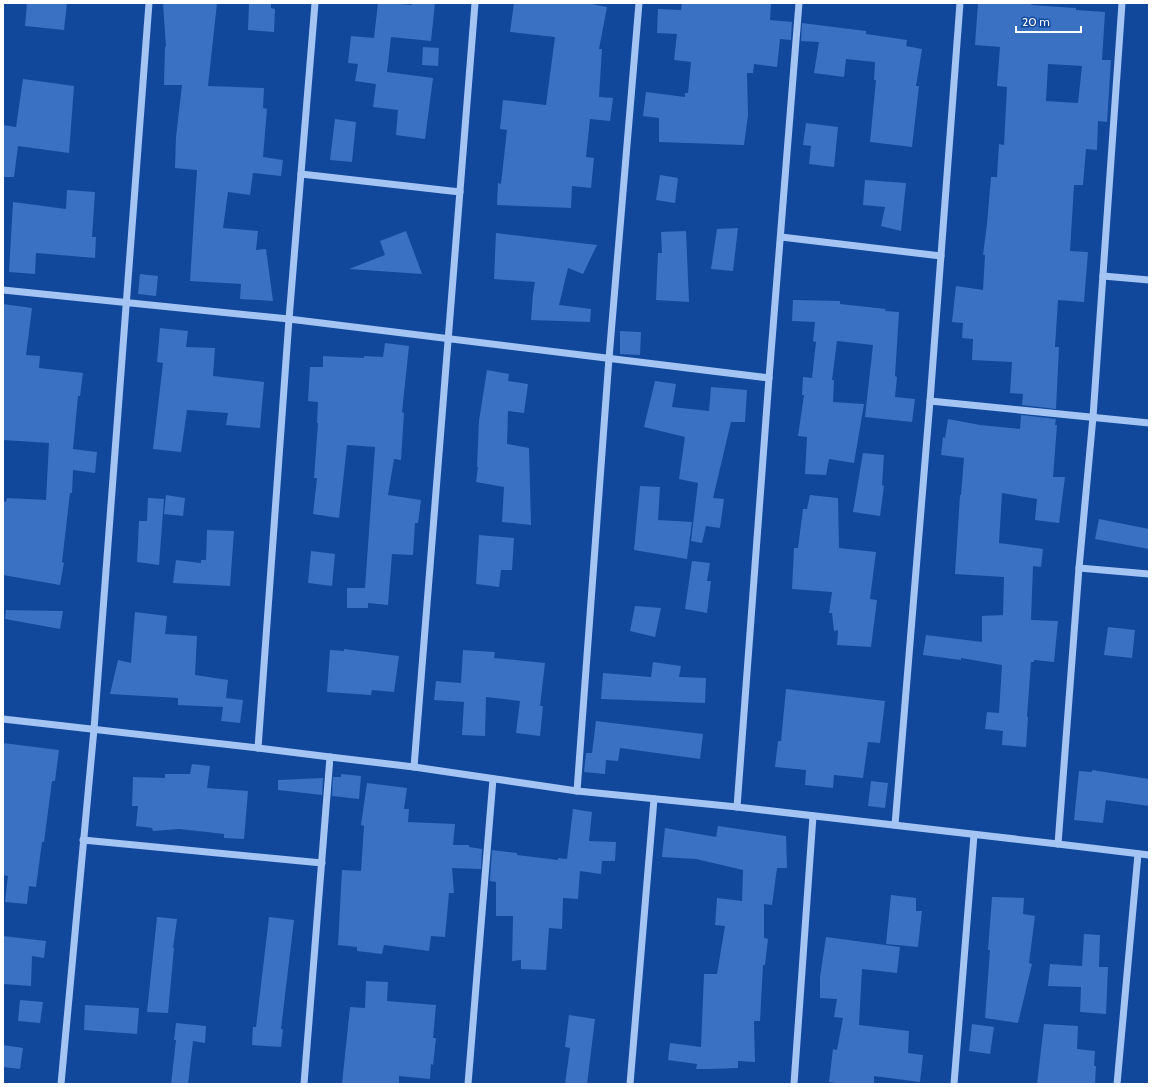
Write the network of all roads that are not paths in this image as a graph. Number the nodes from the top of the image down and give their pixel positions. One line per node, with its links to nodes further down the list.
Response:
1 (149, 3): 15 (street)
2 (315, 3): 8 (street)
3 (475, 3): 9 (street)
4 (639, 3): 18 (street)
5 (799, 3): 10 (street)
6 (960, 3): 11 (street)
7 (1122, 3): 12 (street)
8 (301, 174): 9 (street); 16 (street)
9 (460, 192): 17 (street)
10 (781, 237): 11 (street); 19 (street)
11 (941, 256): 20 (street)
12 (1103, 276): 13 (street); 21 (street)
13 (1149, 280)
14 (3, 290): 15 (street)
15 (126, 303): 16 (street); 26 (street)
16 (289, 319): 17 (street); 27 (street)
17 (448, 338): 18 (street); 29 (street)
18 (609, 358): 19 (street); 31 (street)
19 (769, 378): 33 (street)
20 (930, 401): 21 (street); 35 (street)
21 (1093, 417): 22 (street); 23 (street)
22 (1149, 423)
23 (1079, 568): 24 (street); 38 (street)
24 (1149, 574)
25 (3, 719): 26 (street)
26 (94, 729): 27 (street); 37 (street)
27 (258, 748): 28 (street)
28 (330, 758): 29 (street); 41 (street)
29 (414, 767): 30 (street)
30 (493, 779): 31 (street); 44 (street)
31 (577, 791): 32 (street)
32 (654, 799): 33 (street); 45 (street)
33 (737, 807): 34 (street)
34 (813, 816): 35 (street); 46 (street)
35 (895, 825): 36 (street)
36 (974, 835): 38 (street); 47 (street)
37 (83, 840): 41 (street); 42 (street)
38 (1058, 844): 39 (street)
39 (1138, 854): 40 (street); 48 (street)
40 (1149, 855)
41 (322, 863): 43 (street)
42 (61, 1084)
43 (304, 1084)
44 (468, 1084)
45 (630, 1084)
46 (794, 1084)
47 (954, 1084)
48 (1117, 1084)

